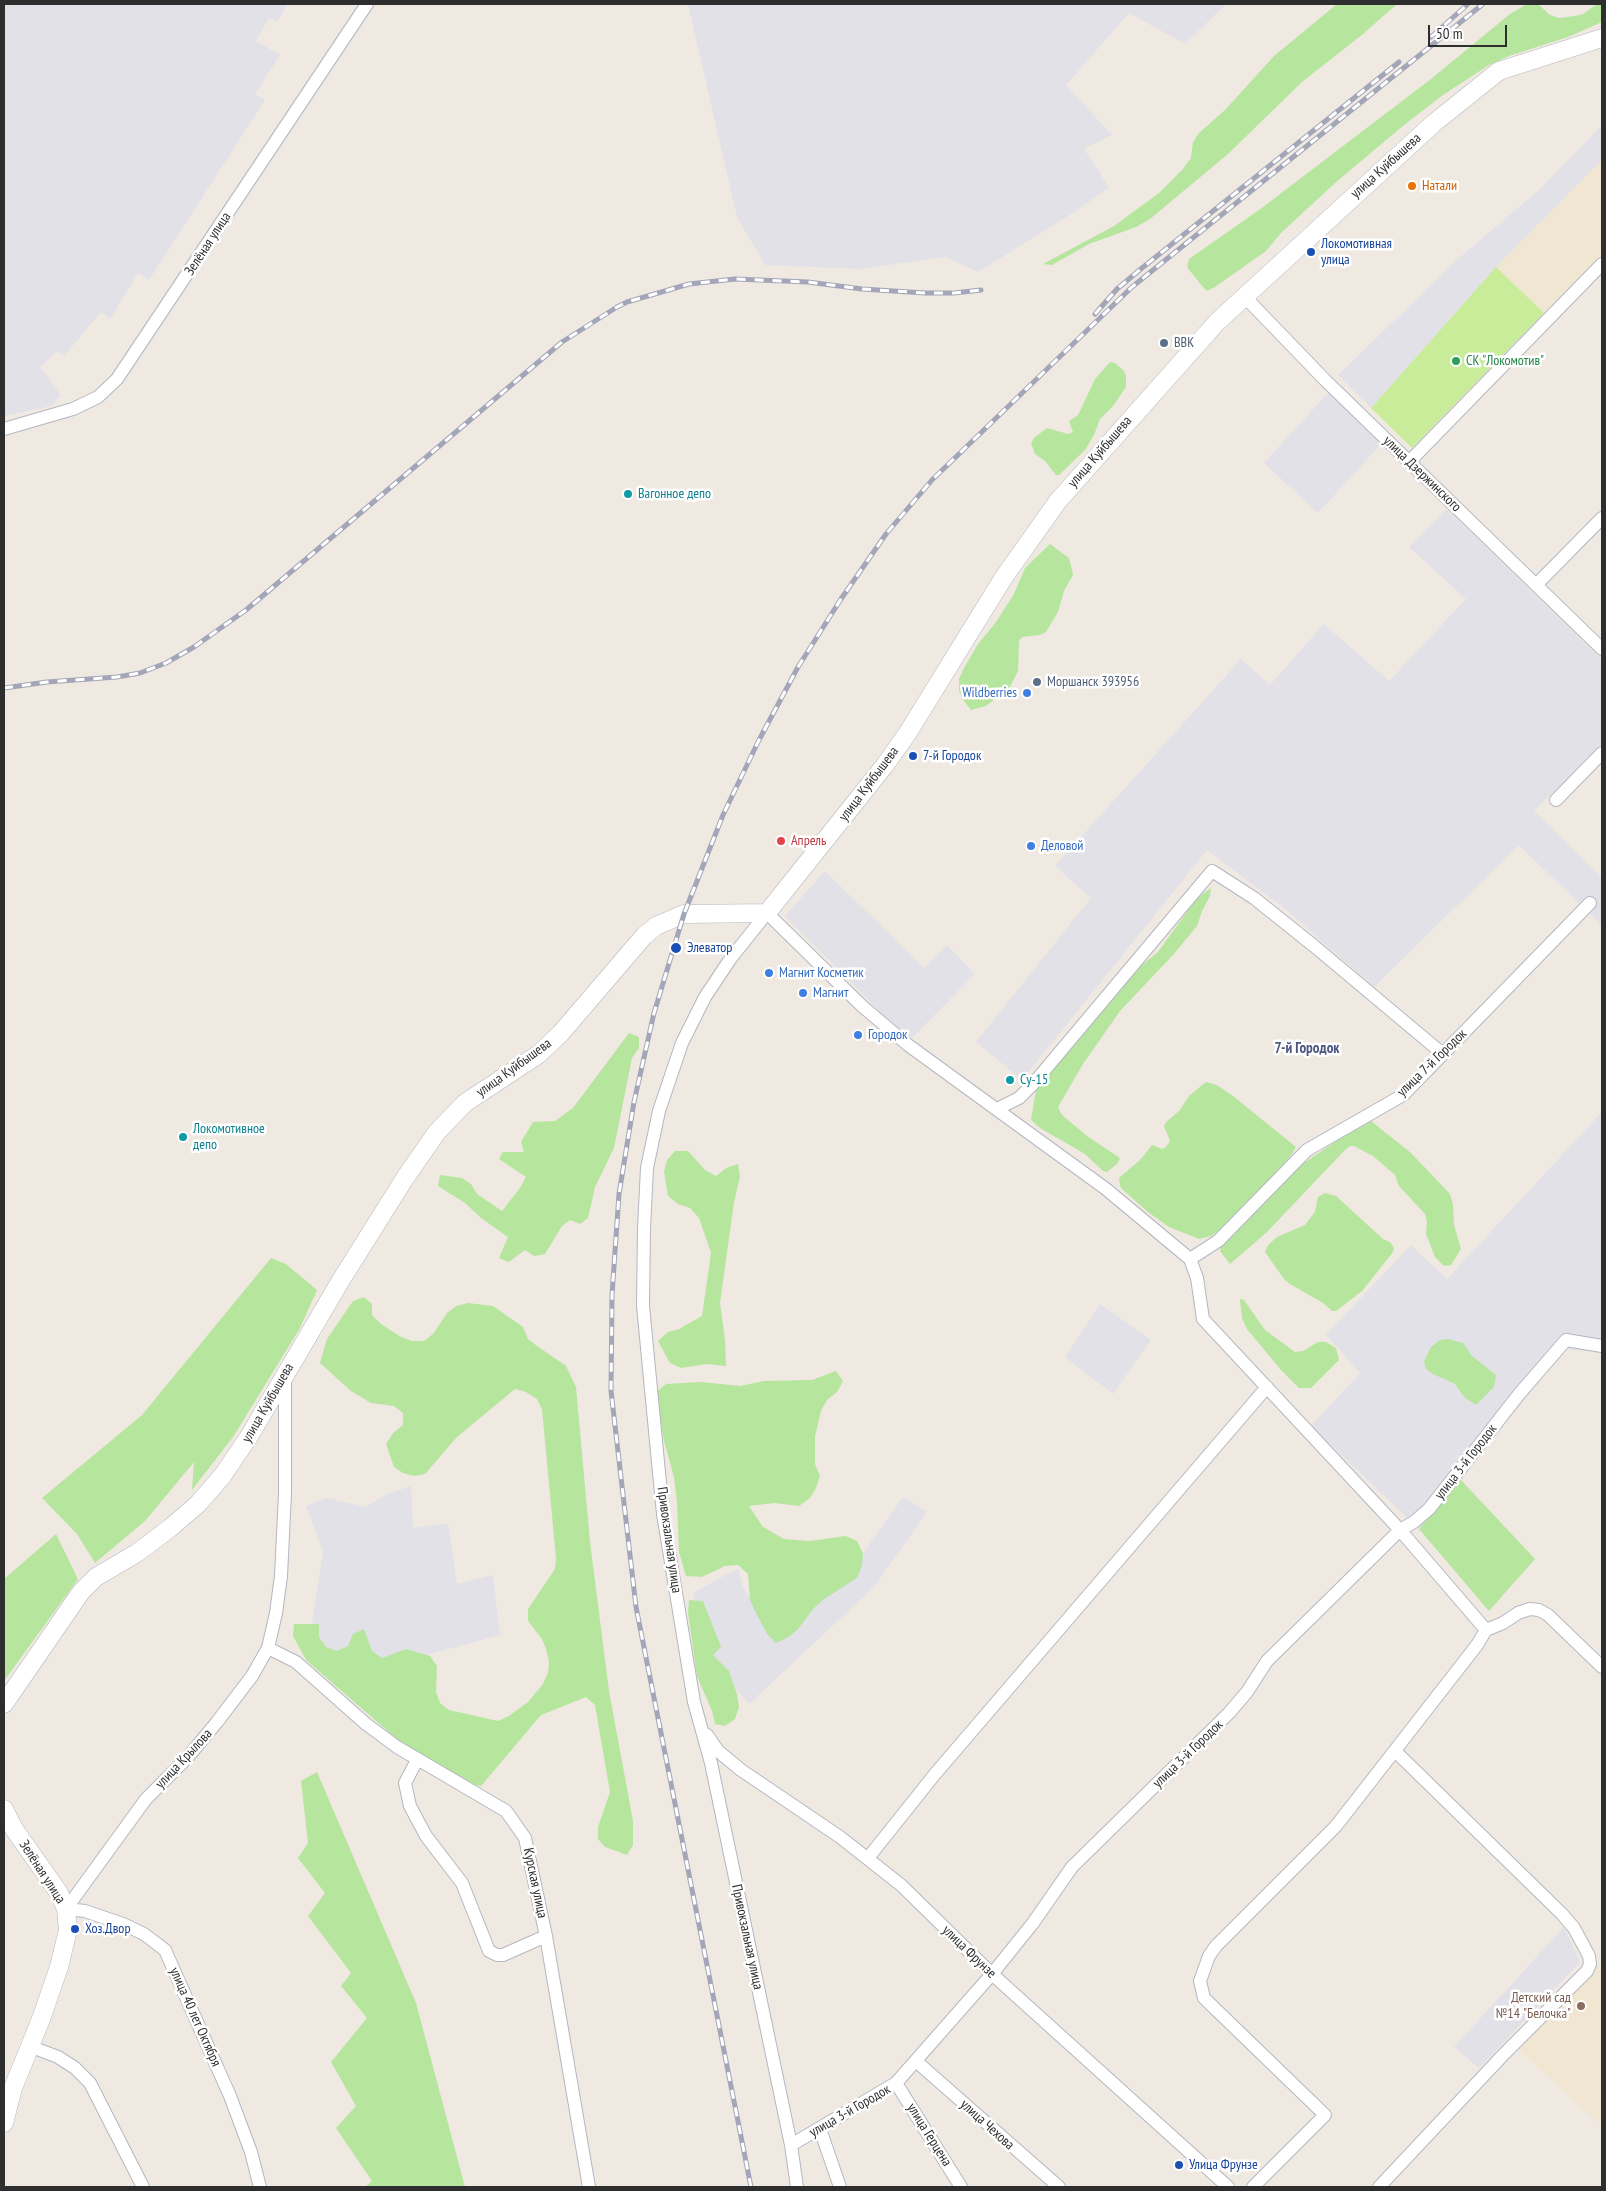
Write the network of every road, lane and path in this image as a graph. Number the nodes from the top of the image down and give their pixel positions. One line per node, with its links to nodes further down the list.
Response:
1 (368, 4): 5 (street, Зелёная улица)
2 (1602, 38): 4 (street, улица Куйбышева)
3 (1602, 264): 6 (street)
4 (1244, 296): 6 (street, улица Дзержинского); 13 (street, улица Куйбышева)
5 (4, 429)
6 (1409, 462): 8 (street, улица Дзержинского)
7 (1602, 518): 8 (street)
8 (1536, 585): 9 (street, улица Дзержинского)
9 (1602, 650)
10 (1602, 753): 11 (street)
11 (1556, 800)
12 (1590, 903): 14 (street, улица 7-й Городок)
13 (767, 913): 15 (street); 18 (street, улица Куйбышева); 25 (street, Привокзальная улица)
14 (1443, 1054): 15 (street); 16 (street, улица 7-й Городок)
15 (997, 1109): 16 (street)
16 (1190, 1259): 19 (street)
17 (1602, 1346): 20 (street, улица 3-й Городок)
18 (285, 1373): 22 (street, улица Крылова); 24 (street, улица Куйбышева)
19 (1267, 1387): 20 (street); 29 (street)
20 (1400, 1530): 21 (street); 32 (street, улица 3-й Городок)
21 (1486, 1630): 23 (street); 26 (street)
22 (268, 1648): 27 (street, Курская улица); 30 (street, улица Крылова)
23 (1602, 1667)
24 (4, 1704)
25 (711, 1748): 29 (street, улица Фрунзе); 39 (street, Привокзальная улица)
26 (1394, 1751): 48 (street); 49 (street)
27 (417, 1760): 31 (street, Курская улица); 31 (street)
28 (4, 1809): 30 (street, Зелёная улица)
29 (868, 1858): 32 (street, улица Фрунзе)
30 (66, 1908): 33 (street); 41 (street, улица 40 лет Октября)
31 (546, 1936): 42 (street, Курская улица)
32 (992, 1974): 34 (street, улица 3-й Городок); 47 (street, улица Фрунзе)
33 (30, 2046): 36 (street); 40 (street)
34 (917, 2062): 35 (street, улица 3-й Городок); 46 (street, улица Чехова)
35 (896, 2083): 38 (street, улица 3-й Городок); 45 (street, улица Герцена)
36 (8, 2084): 37 (street)
37 (4, 2123)
38 (820, 2129): 39 (street, улица 3-й Городок); 44 (street)
39 (791, 2145): 43 (street, Привокзальная улица)
40 (143, 2187)
41 (260, 2187)
42 (588, 2187)
43 (797, 2187)
44 (840, 2187)
45 (961, 2187)
46 (1058, 2187)
47 (1228, 2187)
48 (1253, 2187)
49 (1379, 2187)

